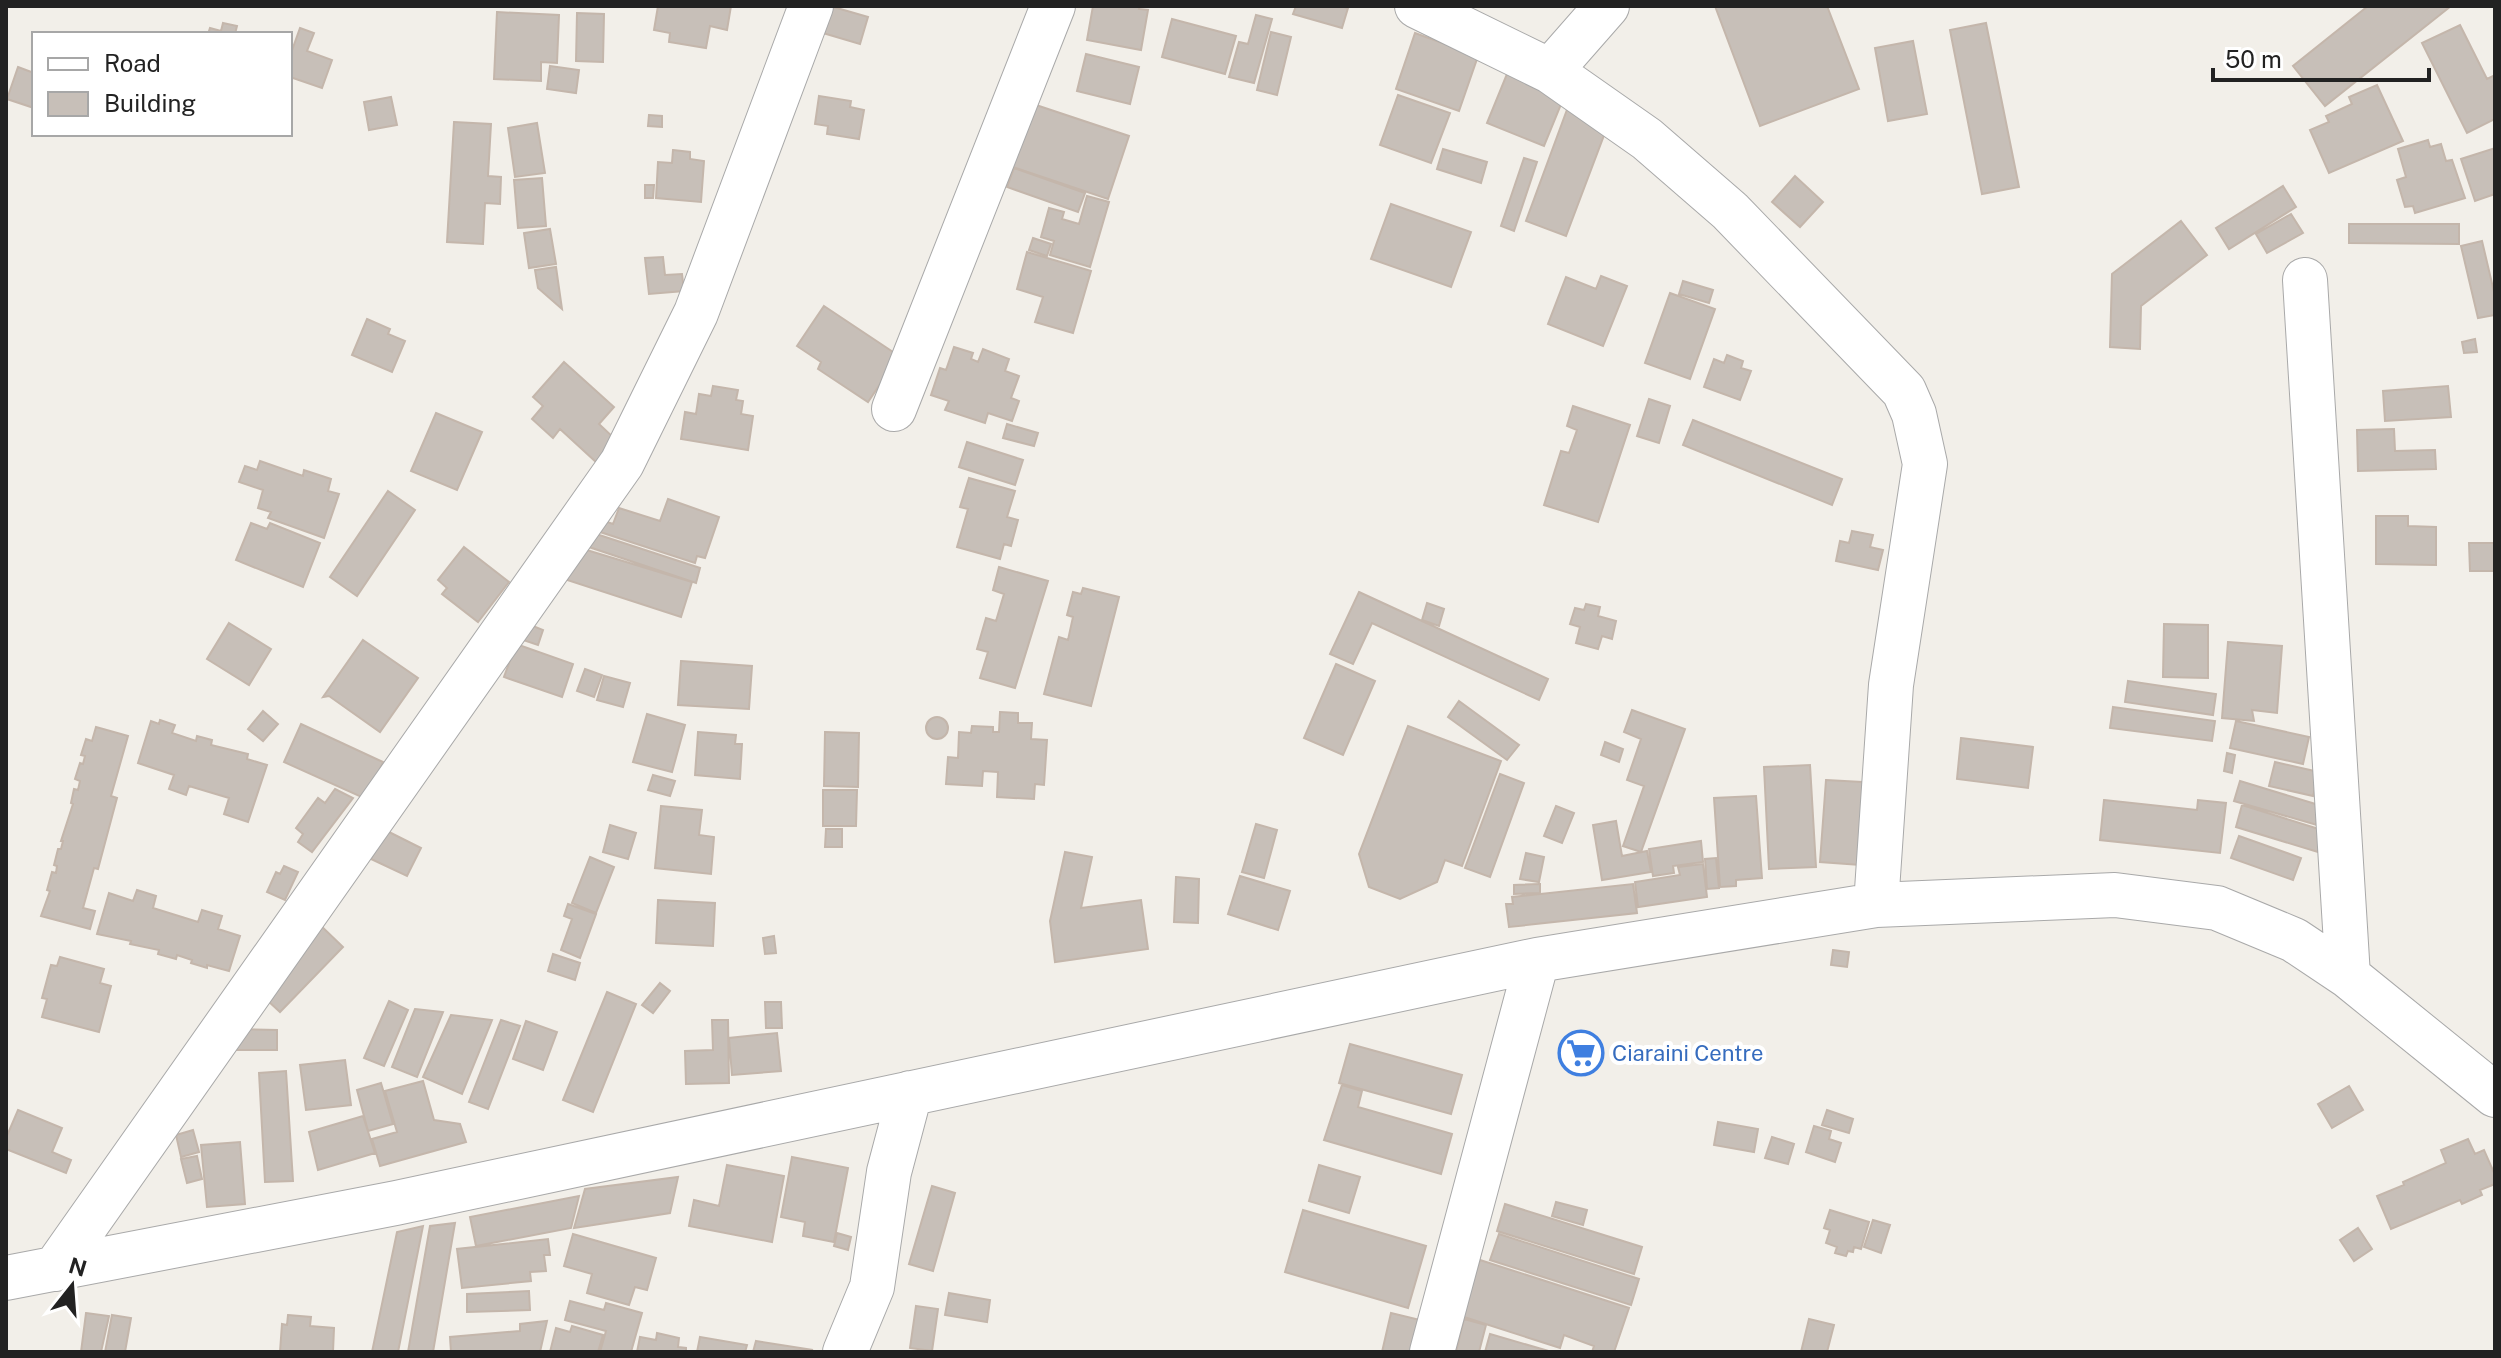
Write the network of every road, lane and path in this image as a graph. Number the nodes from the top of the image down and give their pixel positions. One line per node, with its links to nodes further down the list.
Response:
1 (811, 6): 13 (street)
2 (1053, 6): 7 (street)
3 (1417, 6): 5 (street)
4 (1607, 6): 5 (street)
5 (1550, 71): 8 (street)
6 (2305, 280): 10 (street)
7 (894, 409)
8 (1876, 905): 9 (street); 10 (street)
9 (1537, 960): 11 (street); 16 (street)
10 (2348, 976): 12 (street)
11 (910, 1093): 13 (street); 15 (street)
12 (2495, 1095)
13 (55, 1269): 14 (street)
14 (6, 1278)
15 (845, 1352)
16 (1432, 1352)

